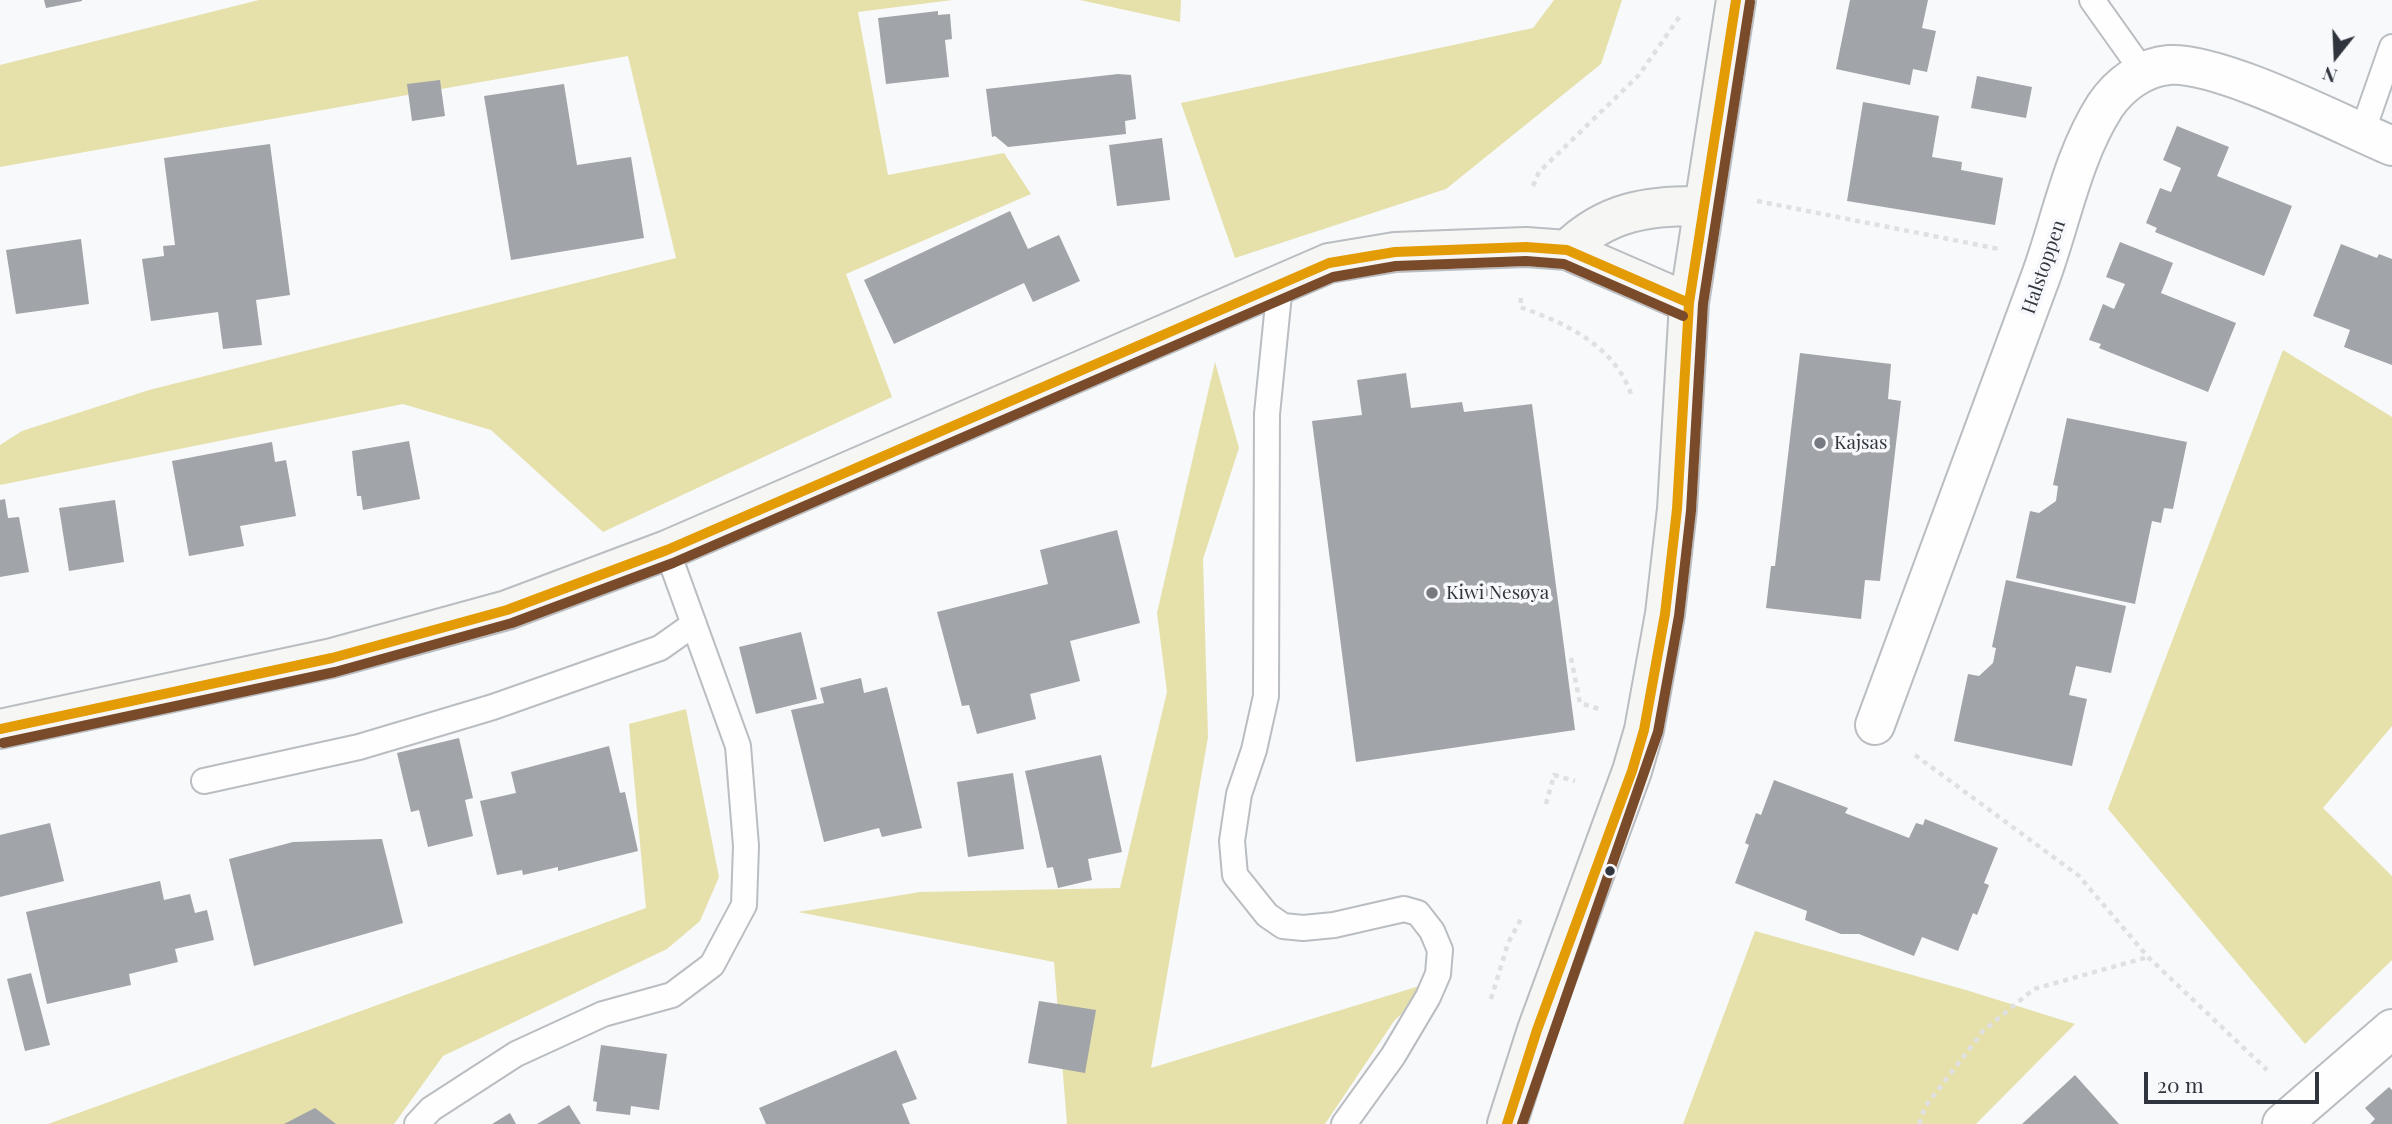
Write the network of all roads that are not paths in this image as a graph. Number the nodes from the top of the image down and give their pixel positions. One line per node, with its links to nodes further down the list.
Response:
1 (1736, 0): 6 (street)
2 (2092, 0): 4 (lane)
3 (2392, 47): 5 (lane)
4 (2144, 73): 5 (street, Halstoppen); 12 (street, Halstoppen)
5 (2377, 139)
6 (1703, 206): 7 (street); 9 (street)
7 (1567, 250): 8 (street); 9 (street)
8 (1280, 284): 10 (street); 18 (lane)
9 (1689, 303): 19 (street)
10 (667, 550): 11 (lane); 13 (street)
11 (694, 624): 14 (lane); 17 (lane)
12 (1874, 725)
13 (0, 729)
14 (204, 781)
15 (2392, 1029): 16 (street)
16 (2293, 1114)
17 (417, 1124)
18 (1344, 1124)
19 (1507, 1124)

